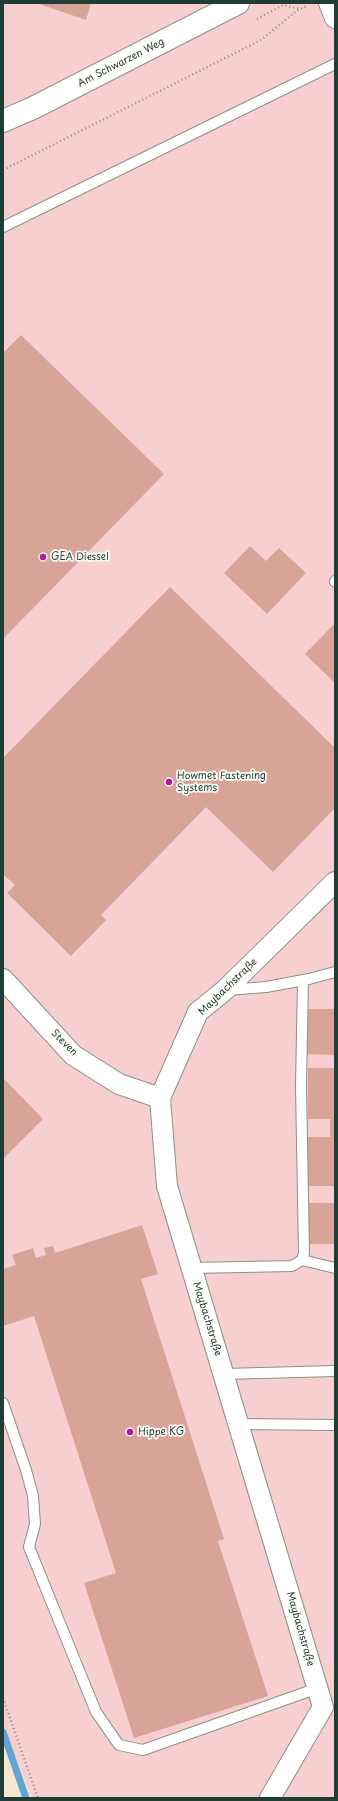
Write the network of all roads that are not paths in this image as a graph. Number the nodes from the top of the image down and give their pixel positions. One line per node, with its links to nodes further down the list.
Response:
1 (238, 3): 5 (street, Am Schwarzen Weg)
2 (329, 3): 3 (street)
3 (335, 18)
4 (335, 64): 6 (lane)
5 (3, 121)
6 (3, 227)
7 (335, 882): 11 (street, Maybachstraße)
8 (335, 972): 10 (lane)
9 (3, 979): 12 (street, Steven)
10 (303, 980): 11 (lane); 13 (lane)
11 (225, 990): 12 (street, Maybachstraße)
12 (160, 1098): 14 (street, Maybachstraße)
13 (302, 1260): 14 (lane); 15 (lane)
14 (192, 1268): 17 (street, Maybachstraße)
15 (335, 1268)
16 (335, 1371): 17 (lane)
17 (224, 1374): 19 (street, Maybachstraße)
18 (3, 1403): 21 (lane)
19 (239, 1424): 20 (lane); 21 (street, Maybachstraße)
20 (335, 1425)
21 (318, 1688): 22 (street, Maybachstraße)
22 (270, 1798)

